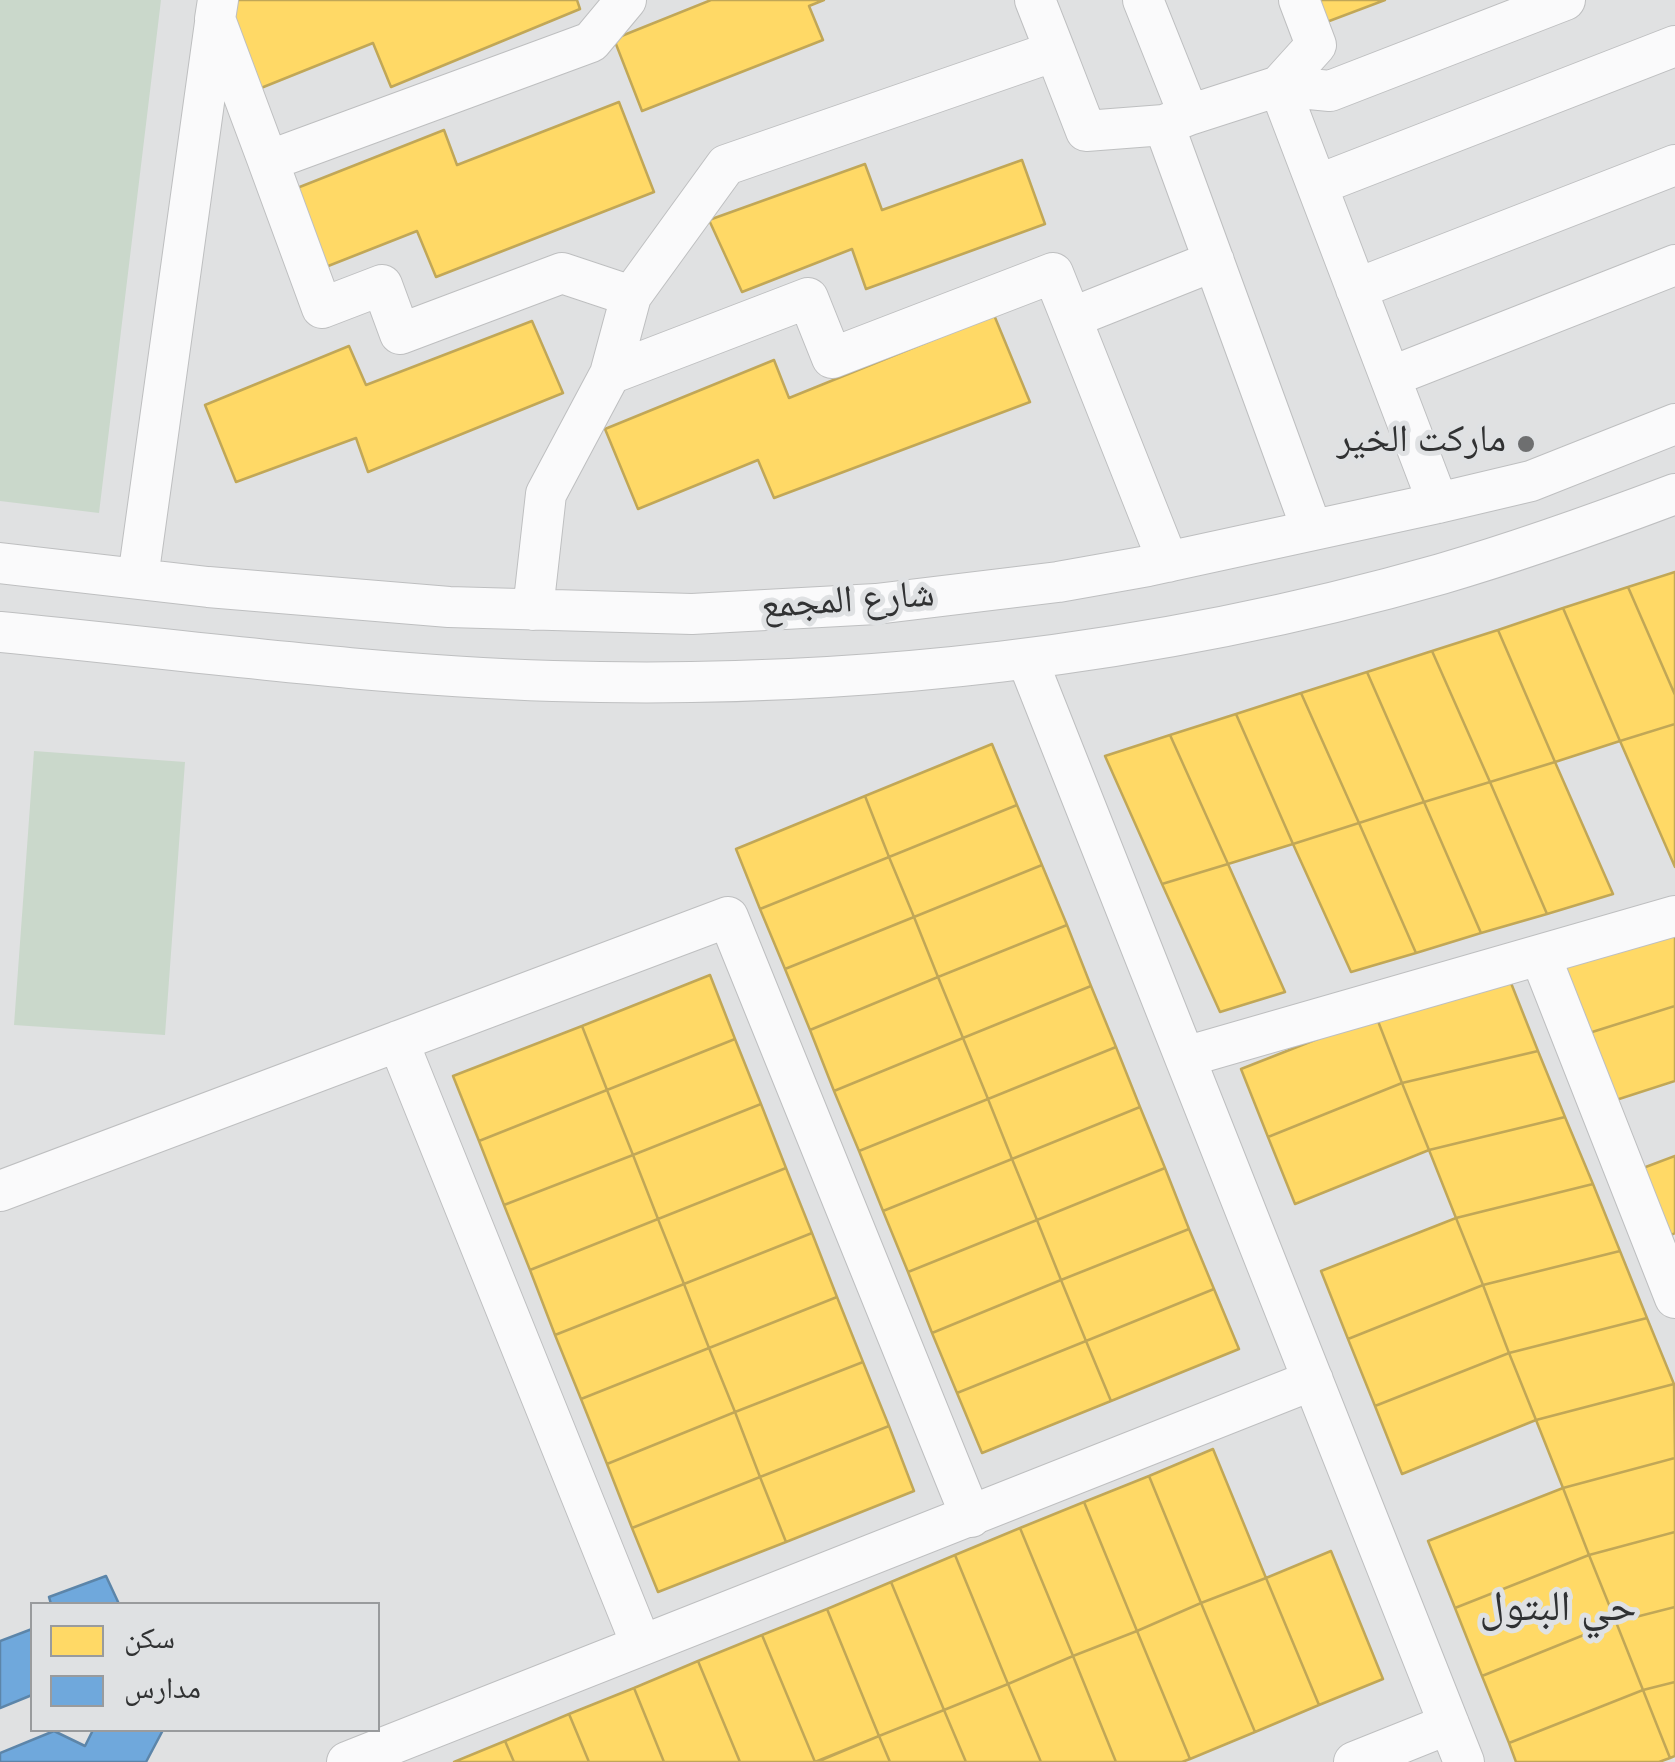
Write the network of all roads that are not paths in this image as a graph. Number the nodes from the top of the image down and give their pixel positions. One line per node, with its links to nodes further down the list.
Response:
1 (626, 0): 11 (street)
2 (1036, 0): 8 (street)
3 (1144, 0): 10 (street)
4 (1299, 0): 9 (street)
5 (1565, 0): 9 (street)
6 (217, 10): 11 (street); 31 (street)
7 (1675, 46): 13 (street)
8 (1054, 51): 10 (street); 17 (street)
9 (1279, 86): 10 (street); 13 (street)
10 (1176, 120): 14 (street)
11 (268, 161): 17 (street)
12 (1675, 165): 16 (street)
13 (1317, 186): 16 (street)
14 (1214, 261): 18 (street); 27 (street)
15 (1675, 266): 20 (street)
16 (1356, 289): 20 (street)
17 (631, 296): 19 (street)
18 (1071, 318): 19 (street); 29 (street)
19 (610, 374): 32 (street)
20 (1390, 376): 25 (street)
21 (1675, 424): 22 (street, شارع المجمع)
22 (1583, 459): 23 (street, شارع المجمع); 26 (street)
23 (1483, 493): 25 (street, شارع المجمع); 28 (street)
24 (1675, 494): 26 (street, شارع المجمع)
25 (1438, 504): 27 (street, شارع المجمع)
26 (1607, 520): 28 (street, شارع المجمع)
27 (1312, 530): 29 (street, شارع المجمع)
28 (1498, 556): 34 (street, شارع المجمع)
29 (1168, 562): 32 (street, شارع المجمع)
30 (0, 564): 31 (street, شارع المجمع)
31 (138, 578): 32 (street, شارع المجمع)
32 (532, 610)
33 (0, 632): 34 (street, شارع المجمع)
34 (1027, 658): 38 (street)
35 (1675, 916): 36 (street)
36 (1540, 955): 38 (street); 40 (street)
37 (398, 1041): 39 (street); 42 (street); 43 (street)
38 (1185, 1058): 41 (street)
39 (0, 1191)
40 (1675, 1298)
41 (1312, 1380): 42 (street); 44 (street)
42 (971, 1517): 43 (street)
43 (641, 1644): 45 (street)
44 (1448, 1724): 46 (street); 47 (street)
45 (347, 1762)
46 (1354, 1762)
47 (1464, 1762)

